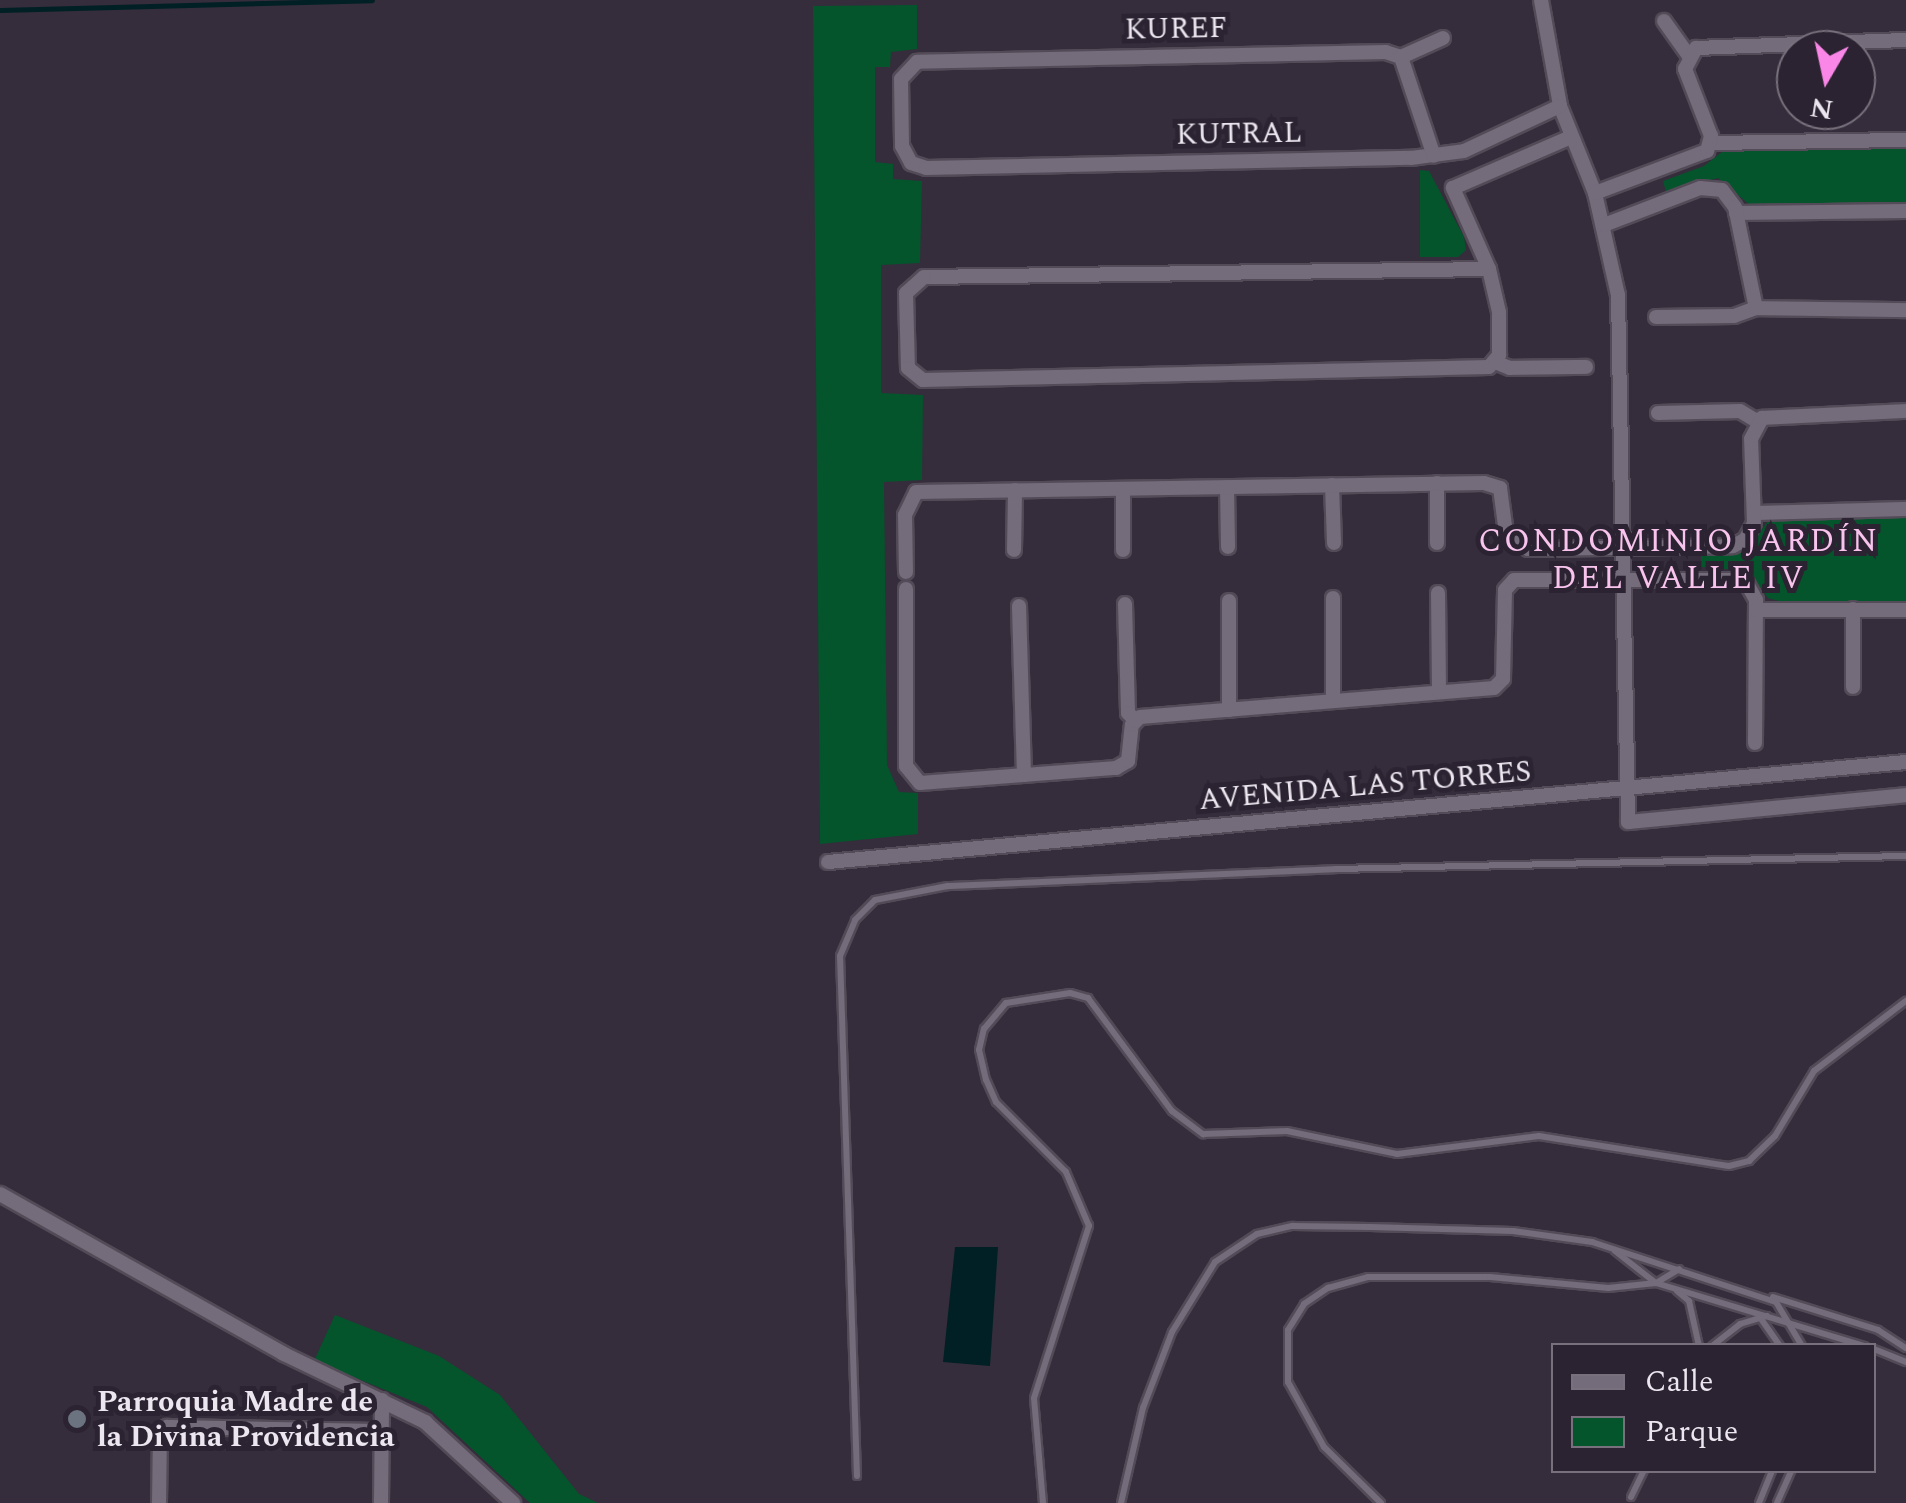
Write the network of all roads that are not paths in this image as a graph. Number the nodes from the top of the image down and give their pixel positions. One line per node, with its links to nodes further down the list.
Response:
1 (1541, 0): 7 (street)
2 (1664, 21): 5 (street)
3 (1443, 38): 6 (street, KUREF)
4 (1906, 40): 5 (street)
5 (1689, 56): 10 (street)
6 (1401, 57): 11 (street); 12 (street, KUREF)
7 (1560, 106): 8 (street); 11 (street, KUTRAL)
8 (1570, 137): 13 (street); 17 (street)
9 (1906, 140): 10 (street)
10 (1711, 144): 13 (street)
11 (1434, 156): 12 (street, KUTRAL)
12 (911, 163)
13 (1595, 194): 16 (street)
14 (1906, 211): 15 (street)
15 (1736, 213): 16 (street); 18 (street)
16 (1604, 225): 36 (street)
17 (1488, 269): 21 (street); 21 (street)
18 (1756, 308): 19 (street); 20 (street)
19 (1906, 310)
20 (1656, 317)
21 (1495, 362): 22 (street)
22 (1586, 367)
23 (1906, 410): 25 (street)
24 (1658, 412): 25 (street)
25 (1758, 422): 32 (street)
26 (1437, 483): 27 (street); 34 (street); 36 (street)
27 (1332, 485): 28 (street); 33 (street)
28 (1228, 487): 29 (street); 35 (street)
29 (1123, 489): 30 (street); 38 (street)
30 (1014, 490): 37 (street); 39 (street)
31 (1906, 509): 32 (street)
32 (1754, 513): 36 (street)
33 (1334, 543)
34 (1437, 543)
35 (1228, 547)
36 (1624, 548): 40 (street)
37 (1014, 550)
38 (1123, 550)
39 (906, 572)
40 (1624, 578): 48 (street); 51 (street); 58 (street)
41 (906, 589): 57 (street)
42 (1438, 593): 51 (street)
43 (1333, 598): 52 (street)
44 (1229, 601): 53 (street)
45 (1125, 604): 54 (street)
46 (1020, 606): 57 (street)
47 (1853, 609): 48 (street); 49 (street); 50 (street)
48 (1756, 610): 55 (street)
49 (1906, 610)
50 (1853, 687)
51 (1439, 692): 52 (street)
52 (1333, 701): 53 (street)
53 (1229, 710): 54 (street)
54 (1136, 722): 57 (street)
55 (1756, 743)
56 (1906, 762): 58 (street, AVENIDA LAS TORRES)
57 (1024, 775)
58 (1627, 790): 59 (street); 61 (street, AVENIDA LAS TORRES)
59 (1906, 795)
60 (1906, 856): 86 (lane)
61 (828, 862)
62 (1906, 1002): 91 (lane)
63 (0, 1194): 81 (street)
64 (1614, 1250): 65 (lane); 66 (lane); 92 (lane)
65 (1679, 1270): 66 (lane); 68 (lane)
66 (1656, 1282): 67 (lane); 93 (lane)
67 (1672, 1287): 69 (lane); 73 (lane)
68 (1757, 1292): 72 (lane); 78 (lane)
69 (1735, 1304): 70 (lane); 71 (lane)
70 (1759, 1316): 71 (lane); 74 (lane); 75 (lane)
71 (1780, 1316): 72 (lane)
72 (1790, 1319): 76 (lane); 77 (lane)
73 (1698, 1343)
74 (1717, 1343)
75 (1778, 1343)
76 (1801, 1343)
77 (1857, 1343)
78 (1906, 1348)
79 (1876, 1350): 80 (lane)
80 (1906, 1362)
81 (382, 1400): 82 (street); 90 (street)
82 (382, 1431): 88 (street); 89 (street)
83 (1642, 1473): 87 (lane)
84 (1771, 1473): 94 (lane)
85 (1791, 1473): 95 (lane)
86 (857, 1476)
87 (1630, 1497)
88 (159, 1503)
89 (381, 1503)
90 (513, 1503)
91 (1043, 1503)
92 (1122, 1503)
93 (1381, 1503)
94 (1758, 1503)
95 (1777, 1503)

